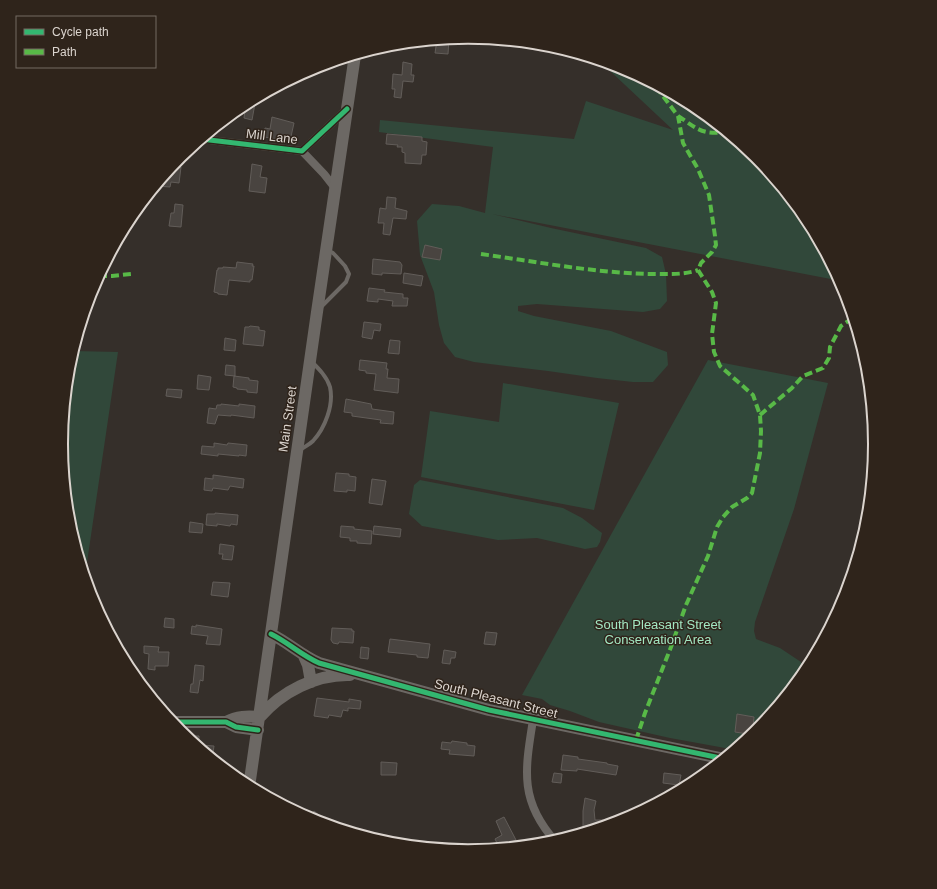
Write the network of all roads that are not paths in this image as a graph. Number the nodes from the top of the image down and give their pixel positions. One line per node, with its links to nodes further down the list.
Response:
1 (354, 61): 2 (street, Main Street)
2 (347, 109): 4 (street, Mill Lane); 5 (street, Main Street)
3 (208, 140): 4 (street, Mill Lane)
4 (302, 151): 5 (street, Mill Lane)
5 (335, 188): 6 (street, Main Street)
6 (326, 250): 7 (street, Main Street); 7 (lane)
7 (317, 312): 8 (street, Main Street)
8 (310, 360): 9 (street, Main Street); 9 (lane)
9 (297, 453): 10 (street, Main Street)
10 (271, 634): 11 (street, South Pleasant Street); 14 (street, Main Street)
11 (304, 656): 12 (street, South Pleasant Street); 13 (street)
12 (367, 676): 13 (street, South Pleasant Street); 15 (street, South Pleasant Street)
13 (311, 682): 14 (street, South Pleasant Street)
14 (260, 717): 17 (street); 18 (street, Main Street)
15 (533, 720): 19 (street, South Pleasant Street); 21 (street)
16 (179, 722): 17 (street)
17 (226, 722): 18 (street)
18 (258, 730): 20 (street, Main Street)
19 (718, 758)
20 (250, 780)
21 (551, 836)

